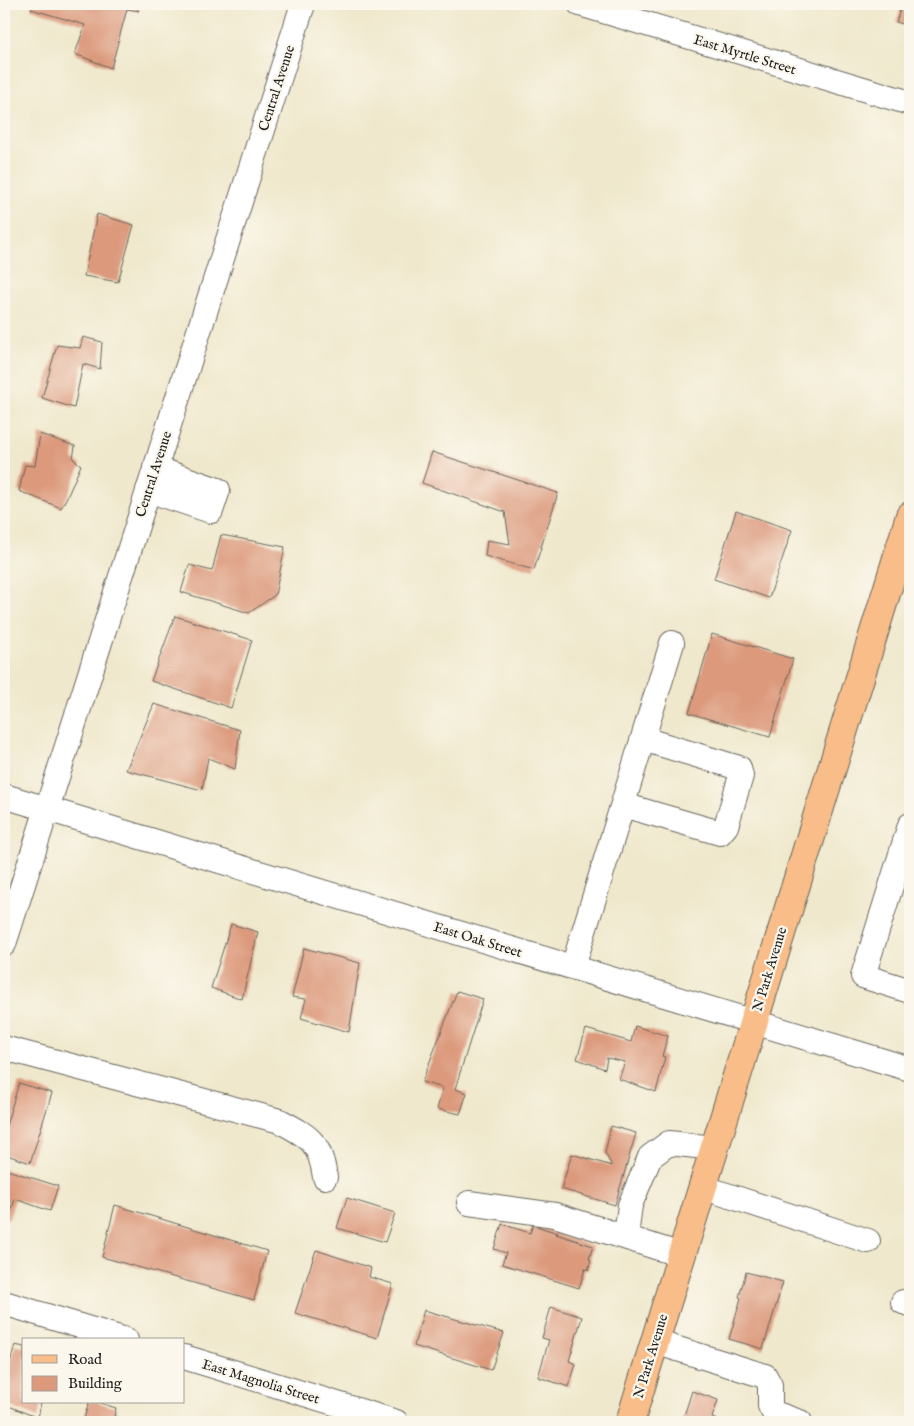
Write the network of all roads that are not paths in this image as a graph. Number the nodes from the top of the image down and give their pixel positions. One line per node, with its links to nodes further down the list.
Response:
1 (303, 4): 9 (street, Central Avenue)
2 (580, 4): 3 (street, East Myrtle Street)
3 (910, 103)
4 (910, 516): 14 (main road, N Park Avenue)
5 (672, 643): 6 (street)
6 (643, 739): 8 (street); 8 (street)
7 (4, 796): 9 (street, East Oak Street)
8 (623, 804): 12 (street)
9 (46, 809): 11 (street, Central Avenue); 12 (street, East Oak Street)
10 (910, 825): 13 (street)
11 (4, 944)
12 (572, 968): 14 (street, East Oak Street)
13 (910, 991)
14 (753, 1022): 16 (street, East Oak Street); 17 (main road, N Park Avenue)
15 (4, 1048): 18 (street)
16 (910, 1069)
17 (714, 1148): 19 (main road, N Park Avenue); 21 (street)
18 (326, 1177)
19 (702, 1187): 22 (street); 23 (main road, N Park Avenue)
20 (469, 1203): 21 (street)
21 (626, 1238): 23 (street)
22 (868, 1241)
23 (681, 1255): 26 (main road, N Park Avenue)
24 (4, 1302): 25 (street)
25 (120, 1338)
26 (655, 1342): 29 (main road, N Park Avenue); 30 (street)
27 (185, 1358): 28 (street, East Magnolia Street)
28 (396, 1422)
29 (630, 1422)
30 (800, 1422)

